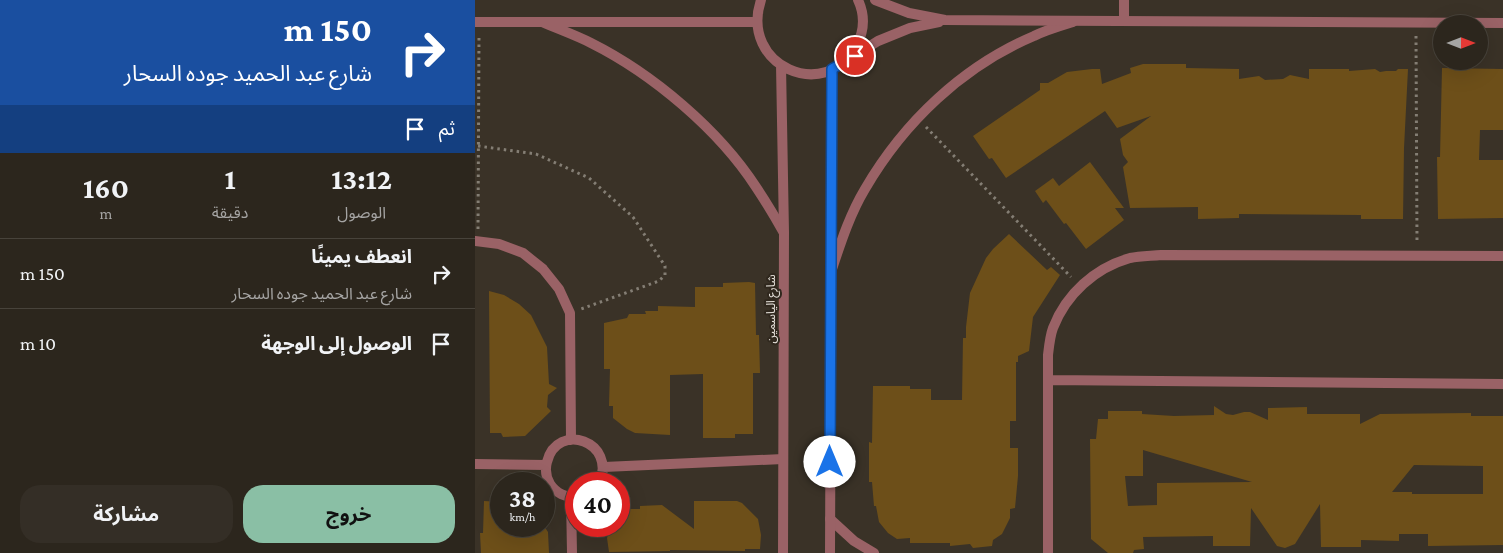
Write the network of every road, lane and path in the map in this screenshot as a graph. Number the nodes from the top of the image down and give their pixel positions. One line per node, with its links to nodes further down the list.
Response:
1 (761, 0): 10 (street)
2 (859, 0): 13 (street)
3 (875, 0): 5 (street)
4 (1124, 0): 7 (street)
5 (945, 20): 6 (street); 13 (street)
6 (1075, 21): 7 (street); 16 (street)
7 (1124, 21): 11 (street)
8 (477, 22): 9 (street); 17 (path)
9 (541, 22): 10 (street); 18 (street)
10 (757, 22): 14 (street)
11 (1416, 23): 12 (street); 20 (path)
12 (1503, 23)
13 (843, 63): 15 (street)
14 (781, 66): 15 (street); 18 (street, شارع الياسمين)
15 (832, 69): 22 (street)
16 (917, 118): 22 (street); 23 (path)
17 (478, 146): 19 (path); 24 (path)
18 (784, 233): 28 (street, شارع الياسمين)
19 (476, 241): 24 (street)
20 (1417, 255): 21 (street); 23 (street)
21 (1503, 256)
22 (831, 272): 34 (street)
23 (1079, 286): 25 (street)
24 (570, 313): 27 (street)
25 (1048, 380): 26 (street); 40 (street)
26 (1503, 384)
27 (571, 440): 30 (street); 31 (street)
28 (783, 459): 31 (street); 37 (street, شارع الياسمين)
29 (475, 464): 30 (street)
30 (546, 465): 33 (street)
31 (604, 467): 32 (street)
32 (603, 472)
33 (565, 496)
34 (830, 518): 38 (street); 39 (street)
35 (573, 537): 36 (street)
36 (572, 553)
37 (783, 553)
38 (830, 553)
39 (874, 553)
40 (1049, 553)

